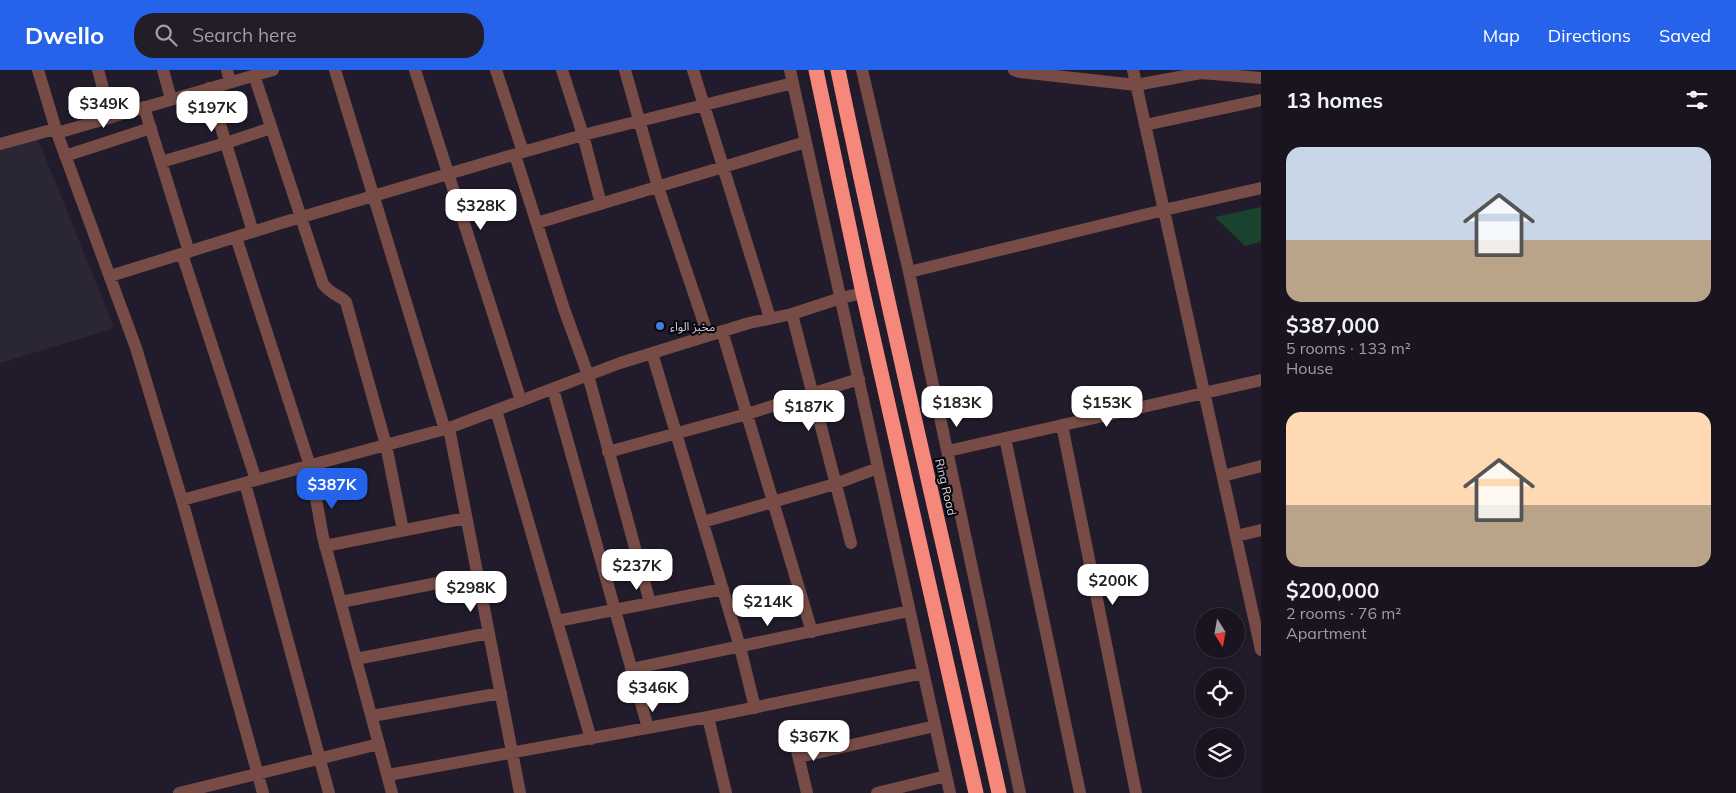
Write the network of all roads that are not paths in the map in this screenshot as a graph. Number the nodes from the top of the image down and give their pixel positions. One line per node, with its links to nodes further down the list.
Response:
1 (38, 70): 31 (street)
2 (98, 70): 26 (street)
3 (163, 70): 22 (street)
4 (273, 70): 16 (street)
5 (335, 70): 43 (street)
6 (415, 70): 40 (street)
7 (496, 70): 36 (street)
8 (562, 70): 32 (street)
9 (625, 70): 27 (street)
10 (693, 70): 24 (street)
11 (816, 70): 53 (highway)
12 (838, 70): 131 (highway, Ring Road)
13 (862, 70): 51 (street)
14 (1133, 70): 20 (street)
15 (1018, 71): 20 (street)
16 (254, 75): 17 (street); 30 (street)
17 (228, 76): 21 (street)
18 (791, 76): 24 (street); 33 (street)
19 (1261, 78): 20 (street)
20 (1136, 85): 28 (street)
21 (209, 88): 22 (street); 34 (street)
22 (171, 100): 25 (street)
23 (1261, 100): 28 (street)
24 (704, 105): 27 (street); 39 (street)
25 (144, 108): 26 (street); 29 (street)
26 (111, 117): 31 (street)
27 (639, 121): 32 (street); 41 (street)
28 (1145, 125): 45 (street)
29 (151, 128): 37 (street); 38 (street)
30 (271, 128): 34 (street); 46 (street)
31 (56, 131): 35 (street); 37 (street)
32 (583, 136): 36 (street); 44 (street)
33 (806, 142): 39 (street); 54 (street)
34 (226, 143): 38 (street); 48 (street)
35 (0, 144)
36 (519, 154): 40 (street); 47 (street)
37 (65, 156): 52 (street)
38 (161, 162): 50 (street)
39 (722, 167): 41 (street); 56 (street)
40 (449, 174): 43 (street); 66 (street)
41 (658, 187): 44 (street); 58 (street)
42 (1261, 188): 45 (street)
43 (374, 196): 46 (street); 70 (street)
44 (601, 204): 47 (street)
45 (1164, 210): 51 (street); 64 (street)
46 (300, 218): 48 (street); 73 (street)
47 (537, 222): 60 (street)
48 (253, 232): 49 (street)
49 (236, 237): 50 (street); 76 (street)
50 (185, 253): 52 (street); 80 (street)
51 (909, 272): 74 (street)
52 (110, 276): 82 (street)
53 (863, 293): 54 (street); 130 (highway)
54 (841, 298): 55 (street); 61 (street)
55 (792, 314): 56 (street); 65 (street)
56 (770, 318): 57 (street)
57 (722, 331): 58 (street); 68 (street)
58 (708, 335): 59 (street)
59 (652, 353): 60 (street); 71 (street)
60 (588, 375): 63 (street); 75 (street)
61 (859, 379): 65 (street); 78 (street)
62 (1261, 380): 64 (street)
63 (552, 389): 66 (street); 95 (street)
64 (1204, 392): 69 (street); 79 (street)
65 (814, 394): 68 (street); 81 (street)
66 (521, 401): 67 (street)
67 (496, 410): 70 (street); 97 (street)
68 (746, 414): 71 (street); 83 (street)
69 (1062, 425): 72 (street); 134 (street)
70 (447, 429): 73 (street); 84 (street)
71 (676, 433): 75 (street); 85 (street)
72 (1004, 438): 74 (street); 133 (street)
73 (386, 445): 76 (street); 86 (street)
74 (948, 451): 132 (street)
75 (608, 452): 94 (street)
76 (310, 466): 80 (street); 90 (street)
77 (1261, 466): 79 (street)
78 (878, 468): 81 (street); 96 (street)
79 (1222, 476): 88 (street)
80 (251, 482): 82 (street); 117 (street)
81 (836, 484): 83 (street); 89 (street)
82 (182, 500): 118 (street)
83 (772, 502): 85 (street); 99 (street)
84 (466, 518): 86 (street); 91 (street)
85 (703, 522): 92 (street)
86 (403, 530): 90 (street)
87 (1261, 530): 88 (street)
88 (1236, 536): 98 (street)
89 (851, 543)
90 (325, 546): 93 (street)
91 (478, 575): 93 (street); 100 (street)
92 (722, 589): 94 (street); 101 (street)
93 (341, 602): 103 (street)
94 (650, 603): 95 (street)
95 (615, 610): 97 (street); 104 (street)
96 (910, 611): 99 (street); 105 (street)
97 (557, 621): 113 (street)
98 (1259, 628): 102 (street)
99 (812, 632): 101 (street)
100 (489, 633): 103 (street); 106 (street)
101 (740, 647): 104 (street); 107 (street)
102 (1261, 650)
103 (356, 658): 108 (street)
104 (631, 669): 111 (street)
105 (923, 673): 107 (street); 110 (street)
106 (500, 693): 108 (street); 115 (street)
107 (755, 708): 109 (street)
108 (372, 716): 114 (street)
109 (708, 717): 111 (street); 126 (street)
110 (935, 726): 116 (street); 120 (street)
111 (648, 728): 113 (street)
112 (794, 738): 116 (street)
113 (591, 739): 115 (street)
114 (379, 744): 117 (street); 119 (street)
115 (512, 753): 119 (street); 125 (street)
116 (799, 757): 127 (street)
117 (320, 758): 118 (street); 123 (street)
118 (258, 773): 121 (street); 122 (street)
119 (388, 775): 124 (street)
120 (946, 776): 128 (street); 129 (street)
121 (187, 792)
122 (263, 793)
123 (329, 793)
124 (392, 793)
125 (520, 793)
126 (726, 793)
127 (807, 793)
128 (877, 793)
129 (950, 793)
130 (976, 793)
131 (999, 793)
132 (1020, 793)
133 (1080, 793)
134 (1136, 793)

